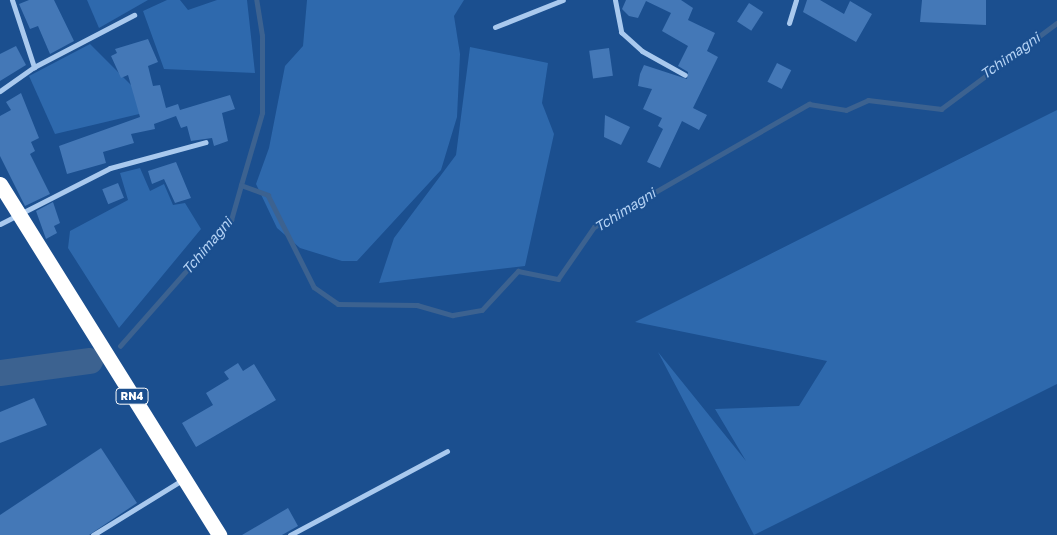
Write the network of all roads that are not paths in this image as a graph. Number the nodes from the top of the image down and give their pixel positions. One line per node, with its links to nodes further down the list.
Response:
1 (12, 0): 8 (street)
2 (563, 0): 7 (street)
3 (614, 0): 9 (street)
4 (796, 0): 6 (street)
5 (134, 15): 8 (street)
6 (789, 24)
7 (495, 27)
8 (34, 67): 10 (street)
9 (684, 76)
10 (0, 91)
11 (206, 142): 13 (street)
12 (0, 184): 13 (highway, RN4)
13 (16, 212): 14 (street); 16 (highway, RN4)
14 (0, 224)
15 (447, 451): 19 (street)
16 (183, 480): 17 (street); 18 (highway, RN4)
17 (93, 535)
18 (218, 535)
19 (290, 535)

